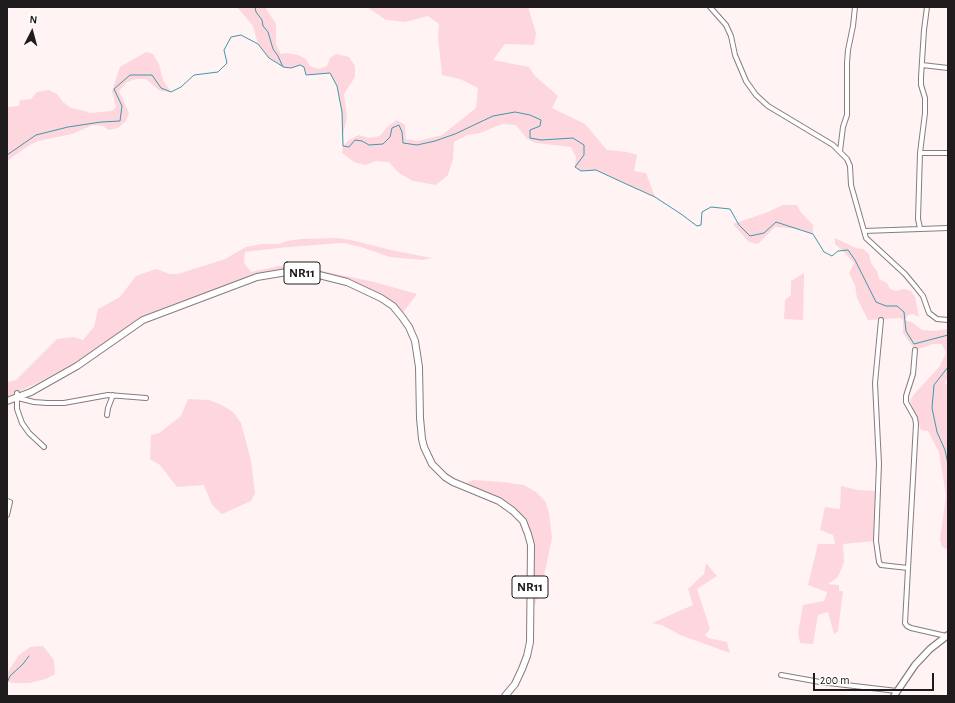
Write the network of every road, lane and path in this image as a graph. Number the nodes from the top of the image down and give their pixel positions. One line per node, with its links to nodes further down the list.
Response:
1 (710, 7): 6 (street)
2 (855, 7): 6 (street)
3 (927, 7): 4 (street)
4 (922, 65): 5 (street); 7 (street)
5 (948, 68)
6 (840, 151): 11 (street)
7 (920, 153): 8 (street); 9 (street)
8 (948, 153)
9 (920, 228): 10 (street); 11 (street)
10 (948, 228)
11 (864, 231): 13 (street)
12 (881, 320): 23 (street)
13 (948, 320)
14 (915, 350): 23 (street)
15 (17, 395): 16 (street); 18 (highway, NR11); 20 (street); 27 (highway, NR11)
16 (113, 395): 17 (street); 19 (street)
17 (146, 398)
18 (7, 401)
19 (107, 415)
20 (44, 447)
21 (7, 501): 22 (street)
22 (7, 515)
23 (908, 568): 24 (street)
24 (947, 635): 26 (main road)
25 (781, 675): 26 (street)
26 (896, 693)
27 (505, 696)

